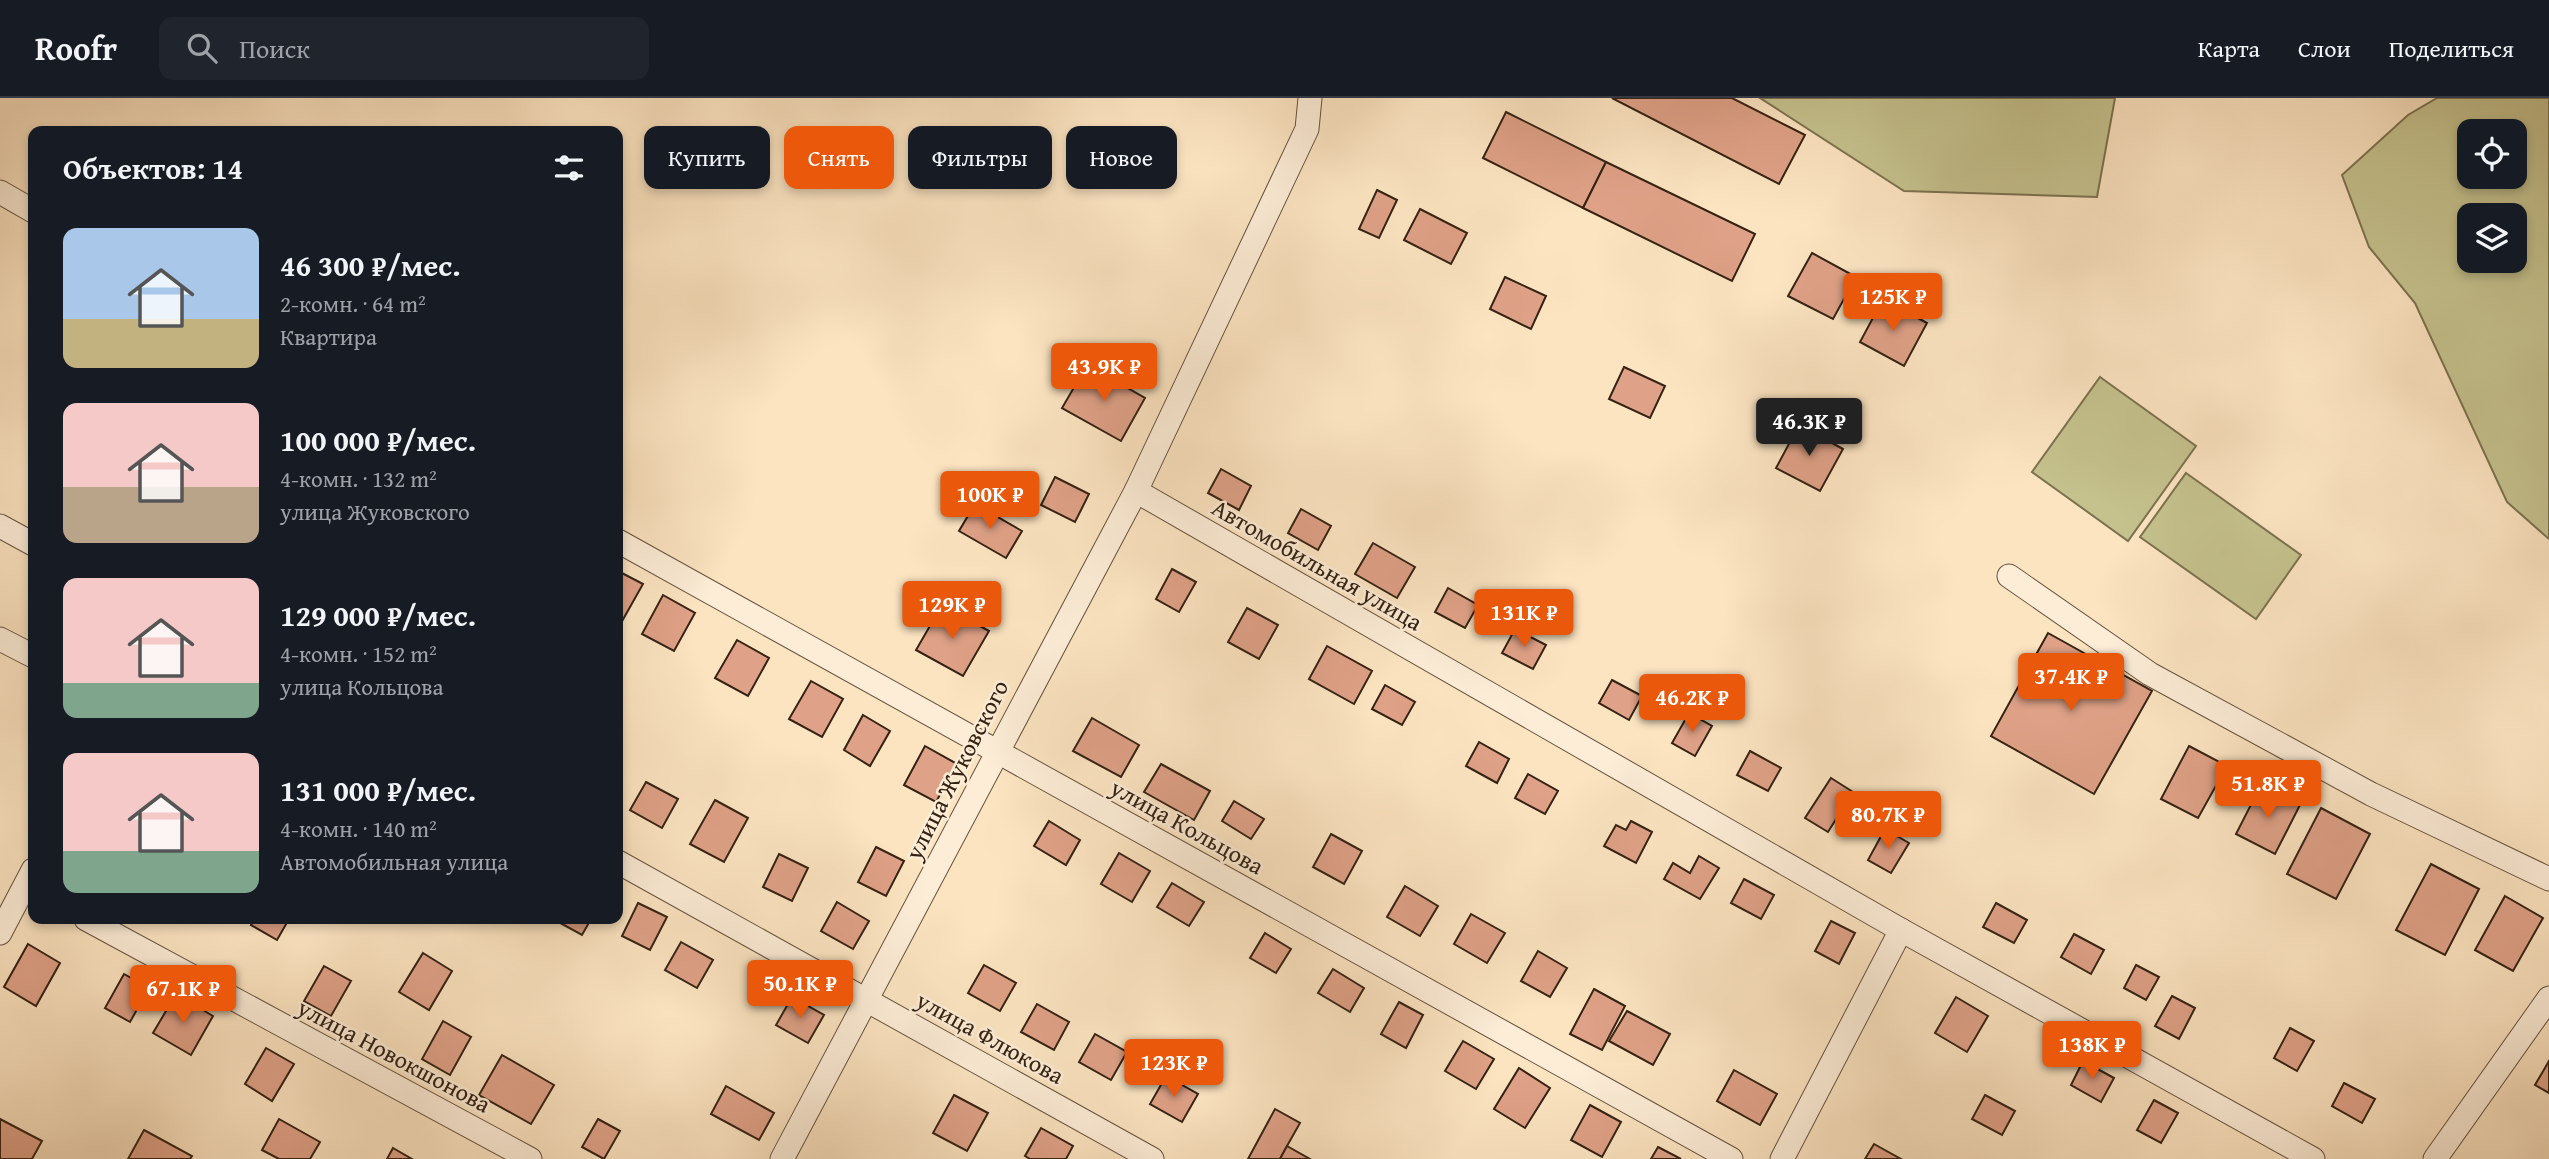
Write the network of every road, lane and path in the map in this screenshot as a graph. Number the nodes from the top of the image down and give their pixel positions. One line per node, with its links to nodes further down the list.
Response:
1 (1310, 98): 4 (street, улица Жуковского)
2 (0, 192): 3 (street)
3 (28, 208)
4 (1136, 491): 11 (street, улица Жуковского); 16 (street, Автомобильная улица)
5 (0, 526): 6 (street)
6 (28, 541)
7 (623, 544): 11 (street, улица Кольцова)
8 (2009, 576): 13 (street)
9 (0, 639): 10 (street)
10 (28, 653)
11 (996, 751): 19 (street, улица Жуковского); 23 (street, улица Кольцова)
12 (623, 865): 19 (street, улица Флюкова)
13 (2549, 879)
14 (28, 887): 17 (street)
15 (95, 924): 20 (street, улица Новокшонова)
16 (1901, 930): 24 (street); 25 (street, Автомобильная улица)
17 (0, 933)
18 (2549, 999): 26 (street)
19 (869, 1000): 21 (street, улица Жуковского); 22 (street, улица Флюкова)
20 (530, 1159)
21 (782, 1159)
22 (1152, 1159)
23 (1731, 1159)
24 (1782, 1159)
25 (2313, 1159)
26 (2435, 1159)

